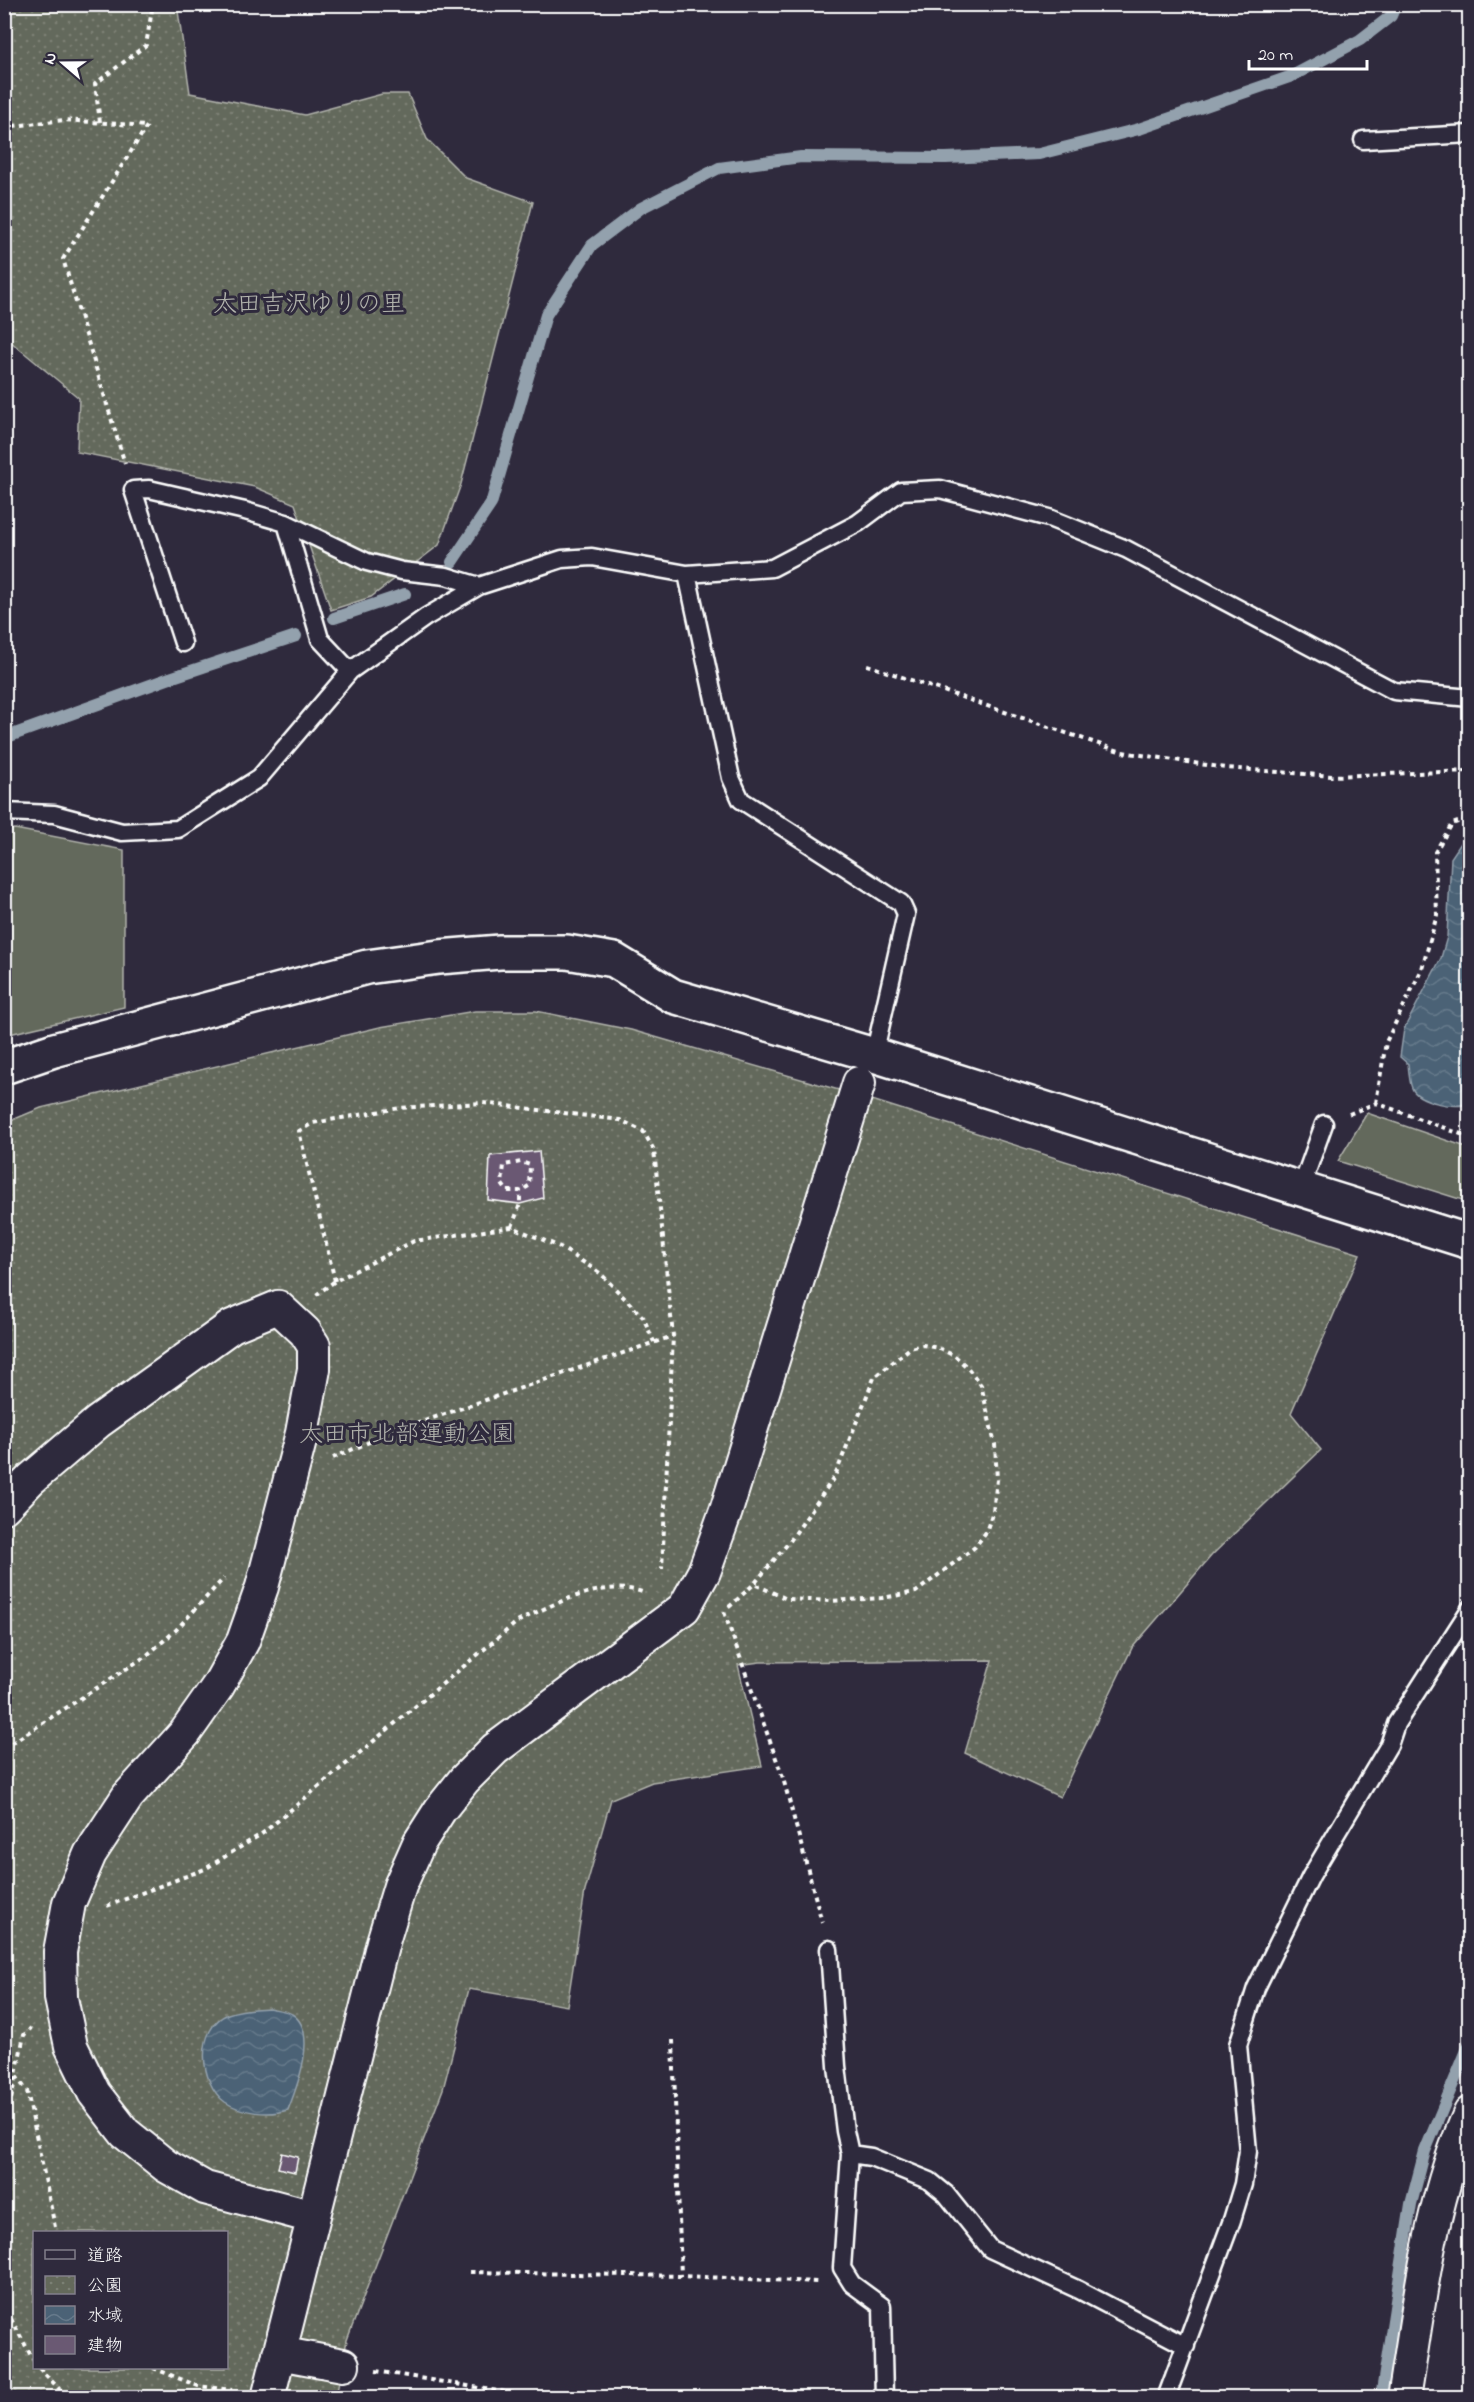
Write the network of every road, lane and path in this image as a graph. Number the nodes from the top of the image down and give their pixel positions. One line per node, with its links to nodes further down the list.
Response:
1 (153, 4): 2 (path)
2 (100, 122): 3 (path); 6 (path)
3 (4, 127)
4 (1470, 134): 5 (lane)
5 (1363, 140)
6 (133, 490): 7 (lane); 10 (lane)
7 (285, 523): 9 (lane); 12 (lane)
8 (687, 574): 9 (lane); 13 (lane); 18 (lane)
9 (479, 586): 12 (lane)
10 (183, 643)
11 (867, 664): 14 (path)
12 (350, 671): 15 (lane)
13 (1470, 698)
14 (1470, 771)
15 (4, 812)
16 (1470, 818): 20 (path)
17 (4, 1067): 18 (street)
18 (866, 1069): 21 (street); 33 (street)
19 (1324, 1124): 21 (lane)
20 (1470, 1131)
21 (1300, 1188): 24 (street)
22 (520, 1191): 22 (path); 23 (path)
23 (512, 1227): 25 (path); 28 (path)
24 (1470, 1242)
25 (335, 1281): 26 (path); 27 (path)
26 (278, 1307): 29 (street); 30 (street)
27 (674, 1336): 28 (path); 33 (path)
28 (654, 1342): 29 (path)
29 (291, 1475): 36 (street)
30 (4, 1507)
31 (230, 1573): 35 (path)
32 (754, 1584): 32 (path); 37 (path)
33 (675, 1604): 36 (path); 44 (street)
34 (1470, 1610): 50 (lane)
35 (4, 1748)
36 (69, 1903): 38 (street)
37 (830, 1949): 43 (lane)
38 (63, 2012): 40 (path); 44 (street)
39 (673, 2040): 47 (path)
40 (16, 2076): 42 (path); 45 (path)
41 (1470, 2113): 61 (street)
42 (4, 2134)
43 (850, 2154): 48 (lane); 50 (lane)
44 (314, 2217): 51 (street)
45 (56, 2231)
46 (470, 2272): 47 (path)
47 (681, 2276): 48 (path)
48 (852, 2284): 59 (lane)
49 (4, 2302): 52 (path)
50 (1186, 2346): 60 (lane)
51 (279, 2353): 53 (street); 56 (street)
52 (33, 2359)
53 (343, 2365): 58 (path)
54 (41, 2369): 57 (path)
55 (158, 2369): 56 (path)
56 (268, 2396)
57 (68, 2397)
58 (542, 2397)
59 (884, 2397)
60 (1166, 2397)
61 (1404, 2397)

